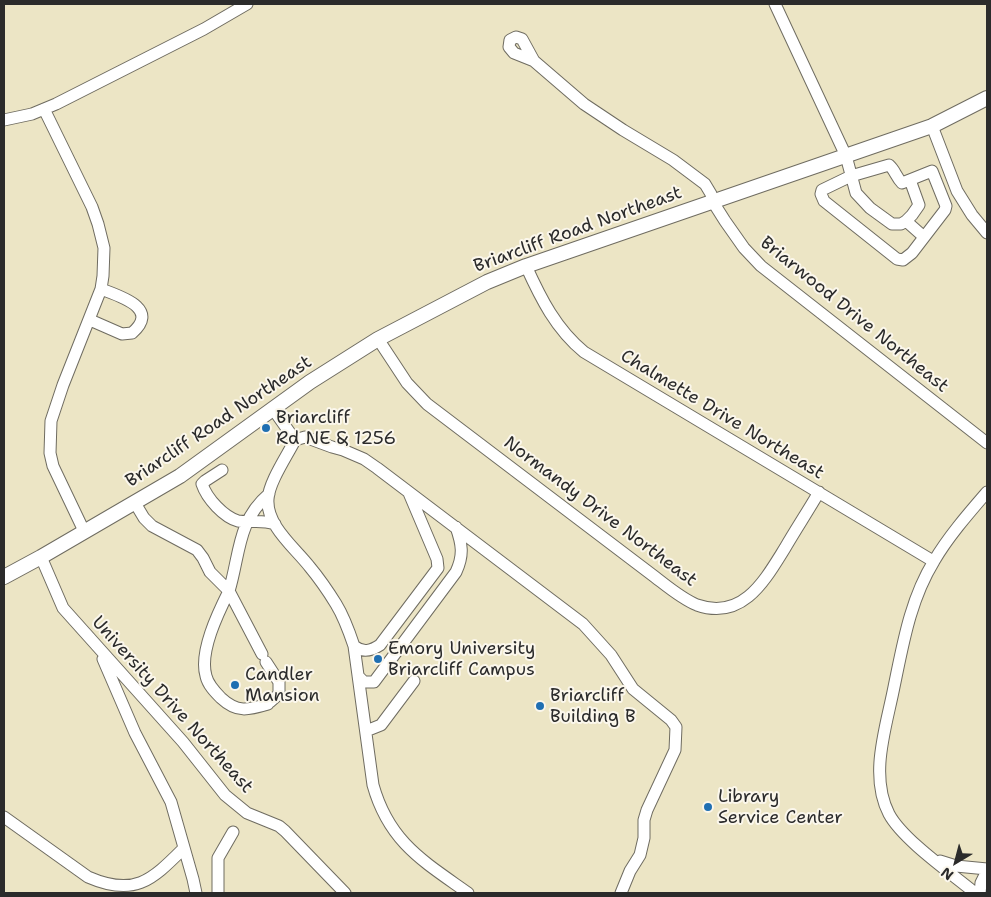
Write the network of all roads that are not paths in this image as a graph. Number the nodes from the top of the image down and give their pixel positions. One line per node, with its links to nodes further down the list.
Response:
1 (247, 4): 5 (street)
2 (775, 4): 8 (street)
3 (534, 61): 13 (street, Briarwood Drive Northeast)
4 (987, 98): 7 (main road, Briarcliff Road Northeast)
5 (44, 109): 6 (street); 18 (street)
6 (4, 120)
7 (932, 126): 8 (main road, Briarcliff Road Northeast); 11 (street)
8 (846, 156): 9 (street); 13 (main road, Briarcliff Road Northeast)
9 (851, 176): 10 (street); 14 (street); 16 (street)
10 (910, 180): 12 (street); 14 (street)
11 (953, 183): 12 (street); 15 (street)
12 (940, 190): 16 (street)
13 (713, 202): 17 (main road, Briarcliff Road Northeast); 23 (street, Briarwood Drive Northeast)
14 (906, 221): 16 (street)
15 (987, 233)
16 (924, 237)
17 (526, 266): 20 (main road, Briarcliff Road Northeast); 26 (street, Chalmette Drive Northeast)
18 (101, 289): 19 (street); 19 (street)
19 (90, 320): 33 (street)
20 (378, 338): 21 (main road, Briarcliff Road Northeast); 26 (street, Normandy Drive Northeast)
21 (273, 409): 22 (street); 29 (main road, Briarcliff Road Northeast)
22 (295, 440): 25 (street); 28 (street)
23 (987, 444)
24 (222, 470): 30 (street)
25 (408, 491): 32 (street); 38 (street)
26 (819, 492): 35 (street, Chalmette Drive Northeast)
27 (987, 492): 35 (street)
28 (269, 494): 30 (street); 31 (street)
29 (135, 503): 33 (main road, Briarcliff Road Northeast); 37 (street)
30 (247, 522): 31 (street); 37 (street)
31 (274, 524): 38 (street)
32 (456, 526): 42 (street); 56 (street)
33 (84, 531): 34 (main road, Briarcliff Road Northeast)
34 (41, 557): 36 (main road, Briarcliff Road Northeast); 39 (street, University Drive Northeast)
35 (933, 561): 50 (street)
36 (4, 577)
37 (229, 591): 37 (street)
38 (354, 646): 40 (street)
39 (98, 648): 43 (street, University Drive Northeast); 44 (street)
40 (358, 676): 42 (street); 45 (street)
41 (414, 681): 46 (street)
42 (374, 682): 45 (street)
43 (140, 693): 44 (street); 54 (street, University Drive Northeast)
44 (123, 702): 49 (street)
45 (362, 704): 46 (street)
46 (366, 731): 55 (street)
47 (4, 817): 49 (street)
48 (233, 832): 53 (street)
49 (183, 849): 52 (street)
50 (932, 857): 51 (street); 57 (street)
51 (987, 870): 58 (street)
52 (196, 893)
53 (218, 893)
54 (345, 893)
55 (468, 893)
56 (621, 893)
57 (975, 893)
58 (980, 893)

